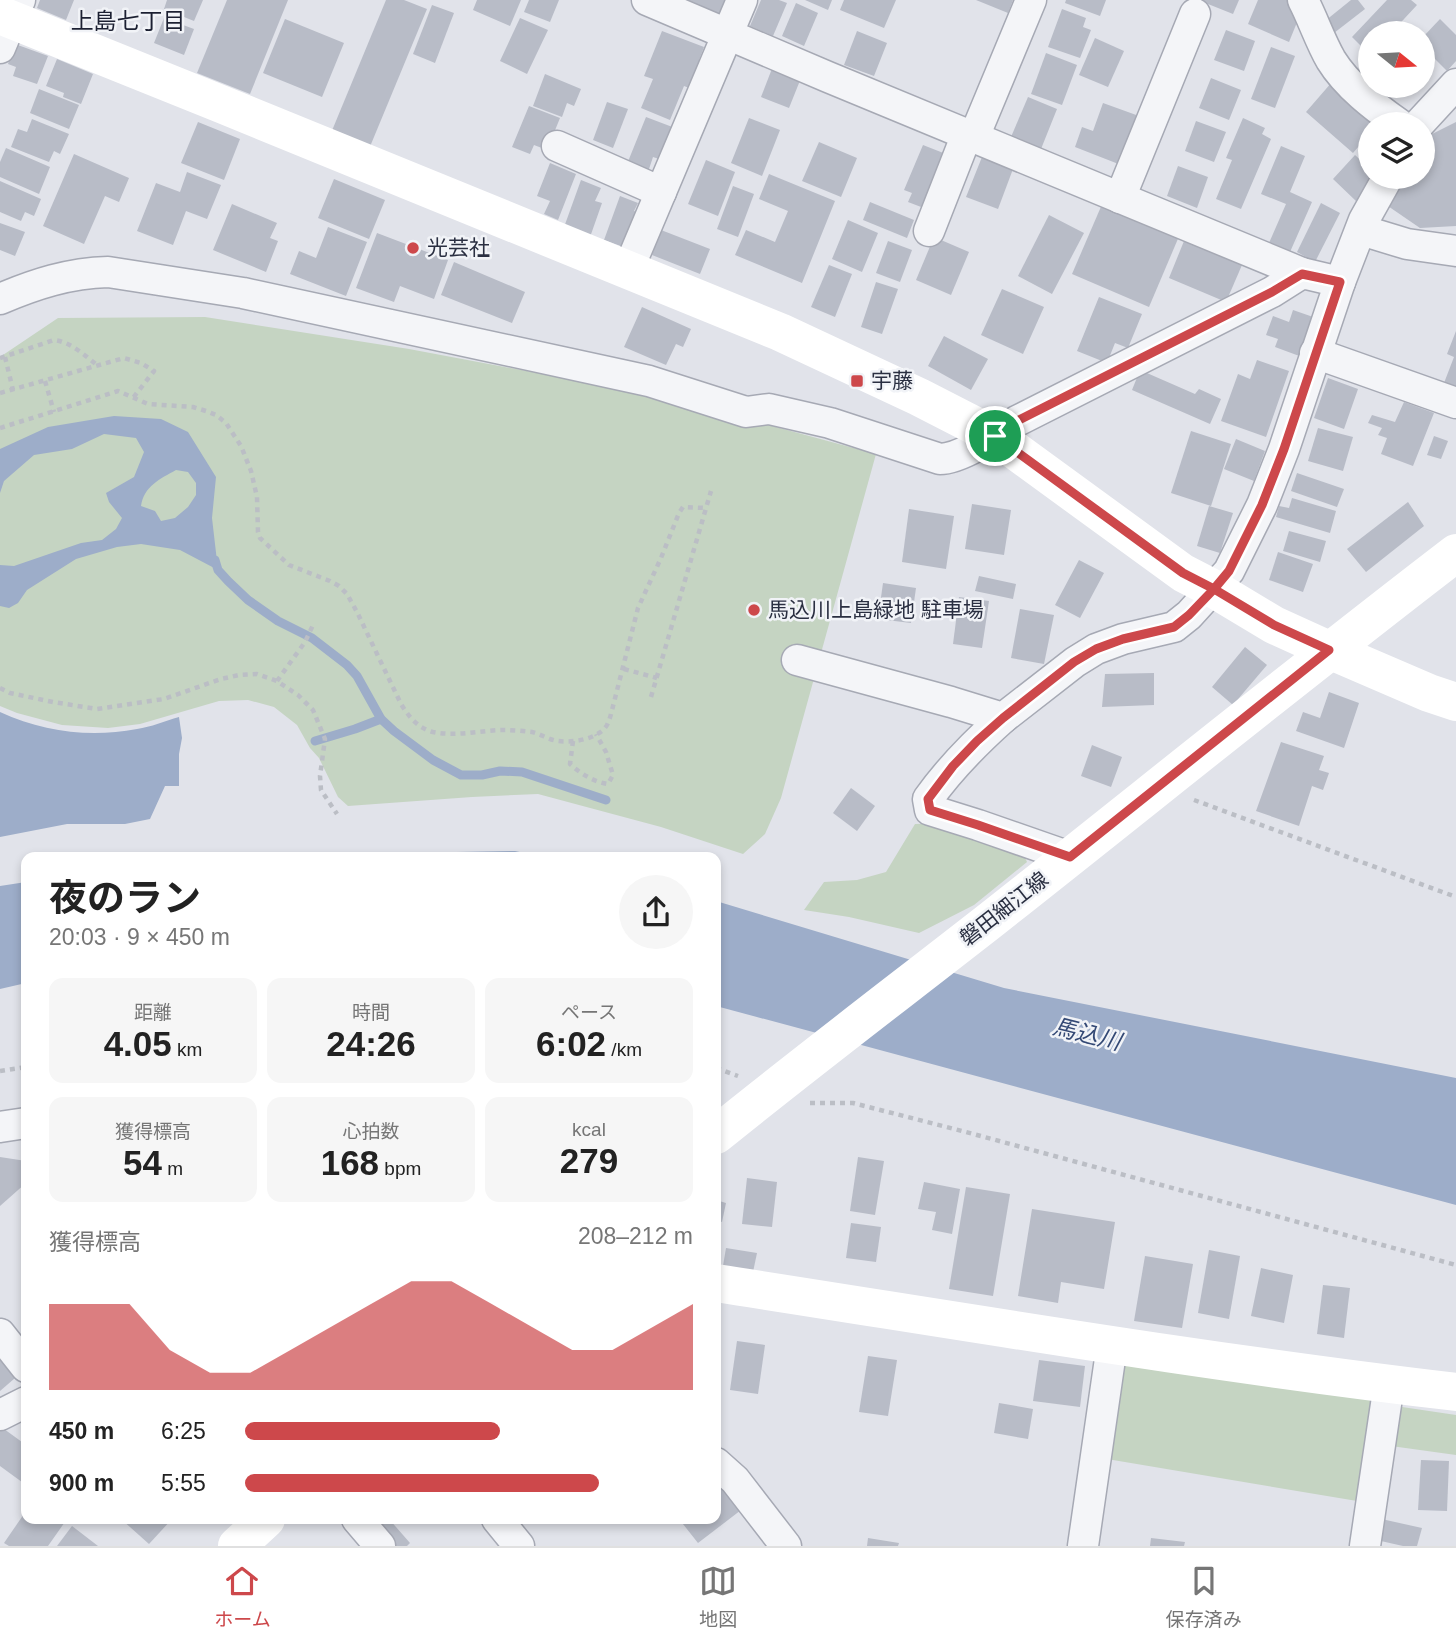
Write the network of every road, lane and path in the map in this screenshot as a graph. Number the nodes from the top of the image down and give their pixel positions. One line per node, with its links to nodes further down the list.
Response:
1 (647, 0): 7 (street)
2 (742, 0): 7 (street)
3 (1031, 0): 11 (street)
4 (1303, 0): 9 (street)
5 (1195, 14): 15 (street)
6 (8, 21): 19 (street)
7 (727, 34): 11 (street); 14 (street)
8 (1456, 83): 10 (street)
9 (1382, 112)
10 (1430, 112)
11 (971, 136): 15 (street); 17 (street)
12 (557, 146): 14 (street)
13 (1381, 189): 16 (street)
14 (661, 192): 19 (street)
15 (1120, 198): 20 (street)
16 (1361, 230): 18 (street); 21 (street)
17 (929, 231)
18 (1456, 251)
19 (628, 270): 33 (street)
20 (1302, 274): 21 (street); 33 (street)
21 (1340, 282): 23 (street)
22 (0, 299): 33 (street)
23 (1315, 353): 30 (street); 37 (street)
24 (2, 358): 25 (path); 27 (path)
25 (98, 366): 26 (path); 29 (path)
26 (45, 381): 27 (path); 31 (path)
27 (13, 390): 28 (path)
28 (0, 393)
29 (133, 398): 31 (path); 49 (path)
30 (1456, 403)
31 (54, 412): 32 (path)
32 (0, 428)
33 (995, 436): 37 (street)
34 (711, 491): 35 (path)
35 (706, 508): 41 (path); 42 (path)
36 (1456, 553): 39 (street, 磐田細江線)
37 (1214, 589): 39 (street); 47 (street)
38 (313, 625): 43 (path)
39 (1329, 650): 46 (street); 50 (street, 磐田細江線)
40 (797, 660): 47 (street)
41 (624, 669): 42 (path); 48 (path)
42 (657, 678): 45 (path)
43 (277, 681): 44 (path); 51 (path)
44 (0, 688)
45 (651, 697)
46 (1456, 702)
47 (1003, 718): 52 (street)
48 (596, 734): 49 (path); 49 (path)
49 (573, 741)
50 (1158, 787): 52 (street, 磐田細江線); 53 (path)
51 (337, 814)
52 (1070, 857): 56 (street, 磐田細江線)
53 (1456, 897)
54 (21, 1068): 55 (path)
55 (0, 1071)
56 (768, 1093): 59 (street, 磐田細江線); 60 (path)
57 (21, 1124): 58 (street)
58 (0, 1127)
59 (721, 1131)
60 (1456, 1265)
61 (721, 1284): 63 (street)
62 (0, 1334): 64 (street)
63 (1112, 1345): 65 (street); 77 (street)
64 (21, 1361)
65 (1389, 1384): 66 (street); 78 (street)
66 (1456, 1392)
67 (21, 1404): 68 (street)
68 (0, 1415)
69 (721, 1467): 76 (street)
70 (261, 1524): 73 (street)
71 (361, 1524): 74 (street)
72 (501, 1524): 75 (street)
73 (237, 1546)
74 (380, 1546)
75 (519, 1546)
76 (786, 1546)
77 (1083, 1546)
78 (1365, 1546)

